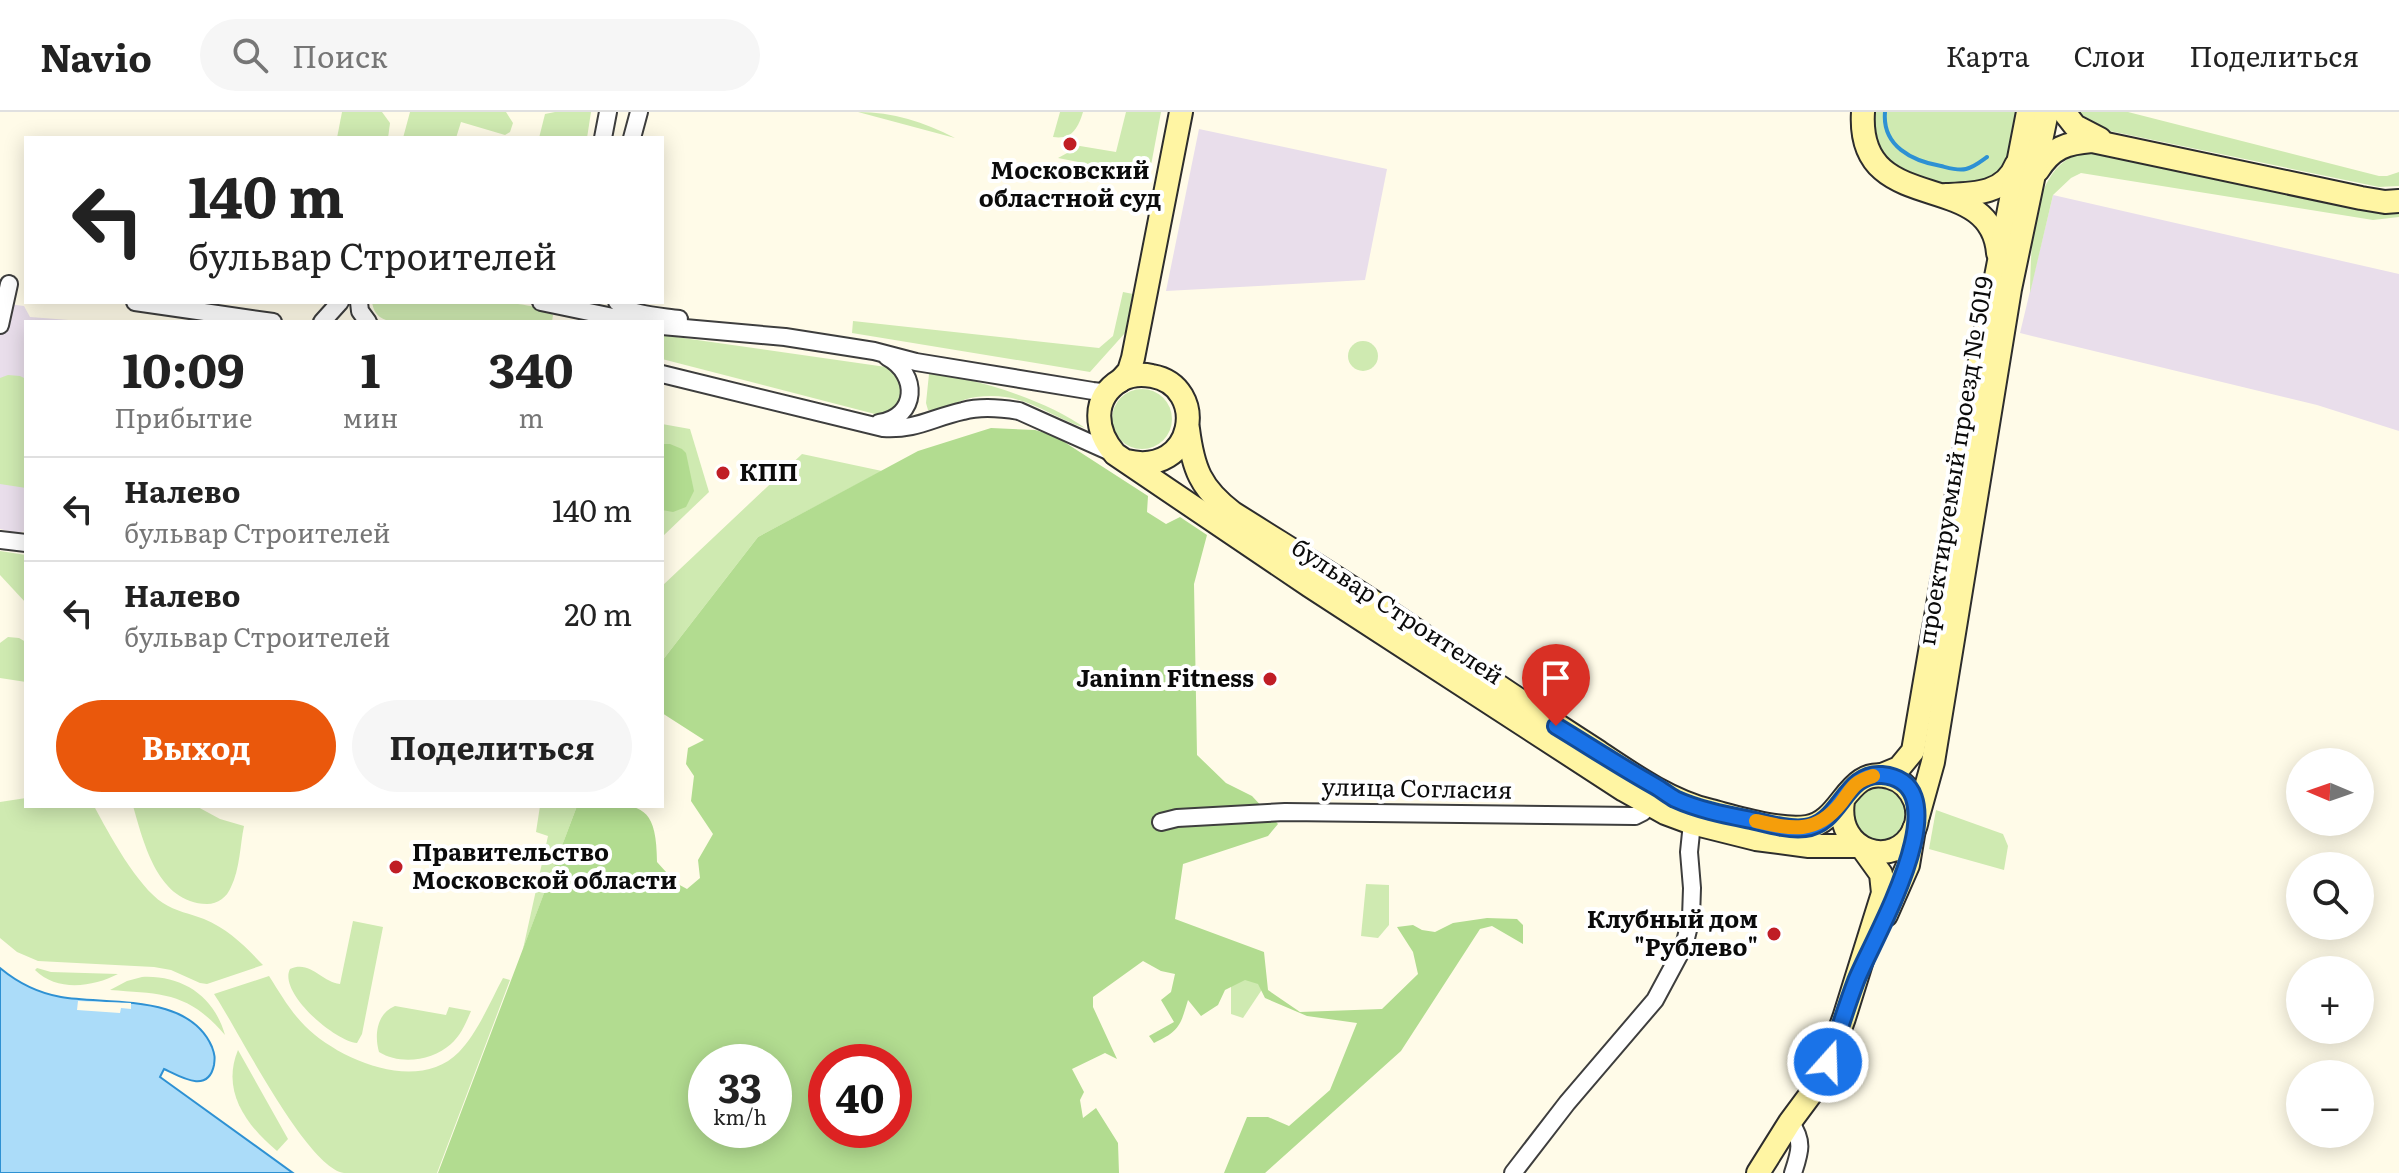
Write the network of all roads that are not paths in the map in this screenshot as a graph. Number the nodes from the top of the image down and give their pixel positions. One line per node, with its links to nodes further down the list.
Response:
1 (608, 112): 8 (street)
2 (639, 112): 9 (street)
3 (1181, 112): 30 (street)
4 (1863, 112): 13 (street)
5 (2028, 112): 11 (street, проектируемый проезд № 5019)
6 (2047, 112): 12 (street, проектируемый проезд № 5019)
7 (2064, 112): 10 (street)
8 (603, 136)
9 (633, 136)
10 (2116, 146): 12 (street); 14 (street)
11 (2020, 152): 13 (street); 15 (street, проектируемый проезд № 5019)
12 (2031, 190): 41 (street, проектируемый проезд № 5019)
13 (1942, 195): 15 (street)
14 (2399, 201)
15 (1999, 262): 36 (street, проектируемый проезд № 5019)
16 (4, 283): 17 (street); 25 (street)
17 (24, 286)
18 (149, 304): 22 (street)
19 (339, 304): 23 (street)
20 (551, 304): 24 (street)
21 (619, 304): 27 (street)
22 (259, 320)
23 (324, 320)
24 (627, 320)
25 (0, 325)
26 (664, 326): 27 (street, бульвар Строителей)
27 (764, 335): 28 (street, бульвар Строителей)
28 (874, 351): 30 (street, бульвар Строителей); 31 (street, бульвар Строителей)
29 (668, 376): 31 (street, бульвар Строителей)
30 (1116, 384): 32 (street, бульвар Строителей); 33 (street)
31 (857, 423): 33 (street, бульвар Строителей)
32 (1188, 427): 33 (street, бульвар Строителей); 37 (street, бульвар Строителей)
33 (1120, 458): 37 (street, бульвар Строителей)
34 (0, 540): 35 (street)
35 (24, 543)
36 (1882, 775): 38 (street, бульвар Строителей); 41 (street)
37 (1654, 796): 38 (street, бульвар Строителей); 39 (street, улица Согласия); 40 (street, бульвар Строителей)
38 (1843, 801): 42 (street)
39 (1161, 822)
40 (1692, 823): 42 (street, бульвар Строителей); 45 (street)
41 (1916, 823): 42 (street, бульвар Строителей); 43 (street, проектируемый проезд № 5019)
42 (1861, 847): 43 (street)
43 (1856, 982): 44 (street)
44 (1790, 1122): 46 (street); 47 (street)
45 (1513, 1173)
46 (1758, 1173)
47 (1793, 1173)

